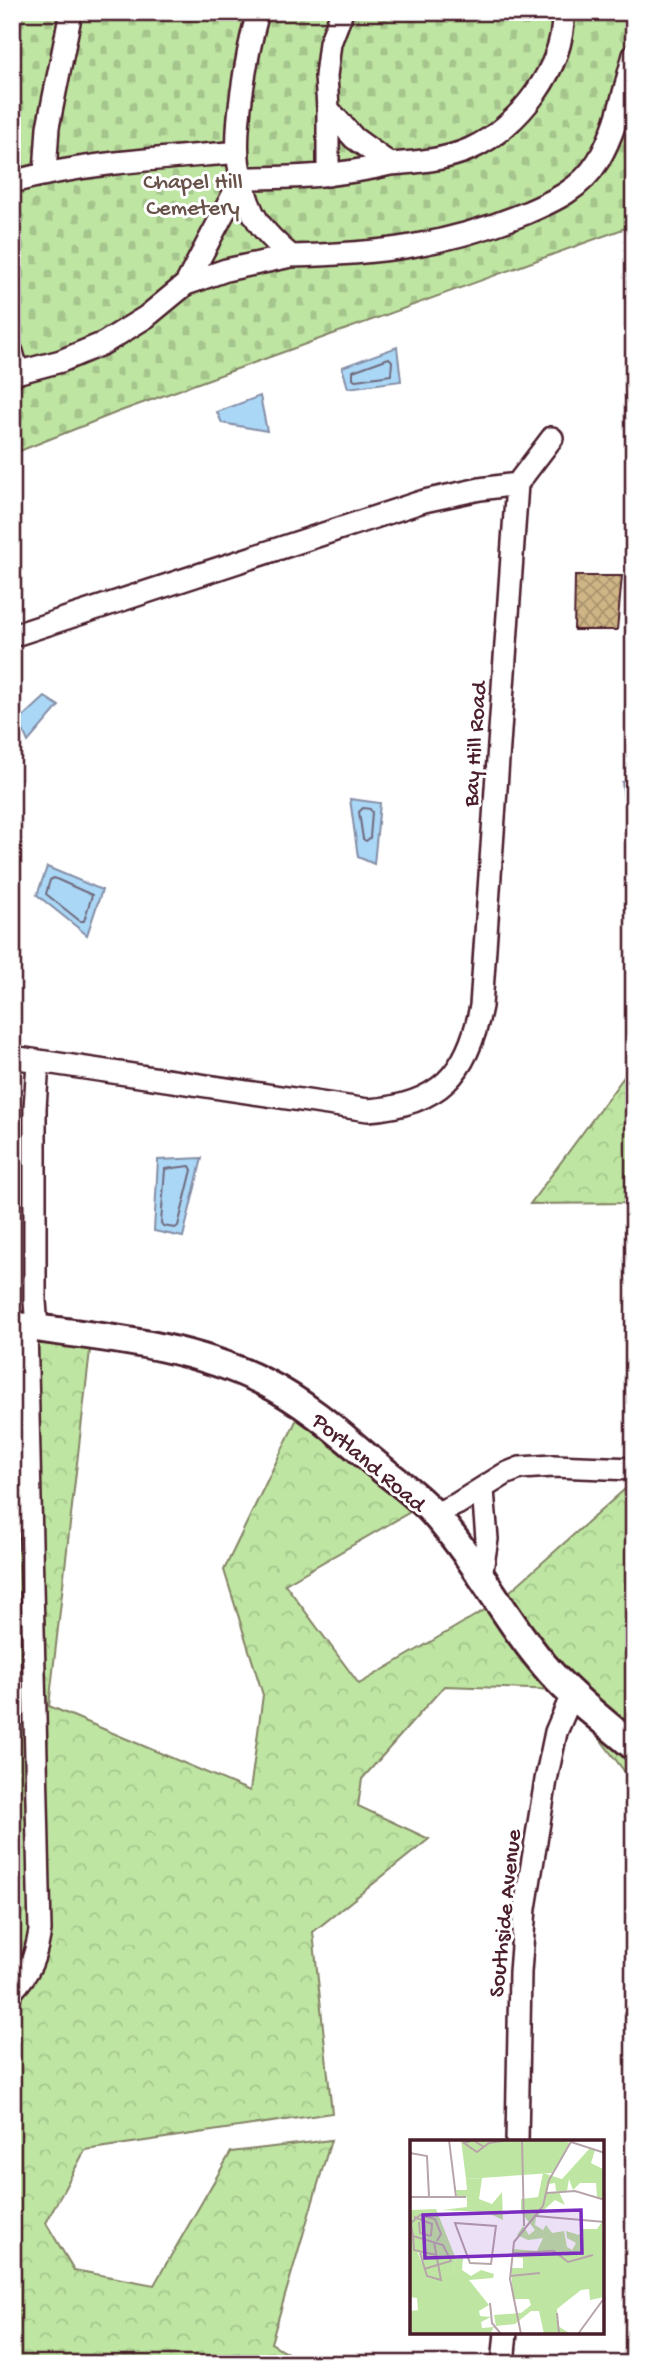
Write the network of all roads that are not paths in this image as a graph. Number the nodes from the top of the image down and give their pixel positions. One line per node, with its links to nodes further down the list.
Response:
1 (71, 12): 9 (street)
2 (258, 12): 7 (street)
3 (342, 12): 6 (street)
4 (563, 12): 8 (street)
5 (634, 55): 13 (street)
6 (328, 109): 8 (street); 10 (street)
7 (238, 154): 9 (street); 11 (street)
8 (390, 164): 10 (street)
9 (46, 173): 12 (street)
10 (328, 175): 11 (street)
11 (242, 178): 13 (street); 14 (street)
12 (12, 182)
13 (291, 256): 14 (street)
14 (186, 284): 15 (street)
15 (14, 366)
16 (552, 438): 17 (street)
17 (517, 484): 18 (street); 20 (street, Bay Hill Road)
18 (12, 636)
19 (12, 1057): 20 (street, Bay Hill Road)
20 (38, 1062): 21 (street)
21 (25, 1327): 24 (street, Portland Road); 28 (street)
22 (634, 1469): 23 (street)
23 (483, 1490): 24 (street); 25 (street)
24 (435, 1514): 25 (street, Portland Road)
25 (481, 1576): 26 (street, Portland Road)
26 (572, 1695): 27 (street, Portland Road); 29 (street, Southside Avenue)
27 (634, 1747)
28 (12, 1991)
29 (517, 2140)
30 (506, 2334): 31 (street)
31 (503, 2364)

